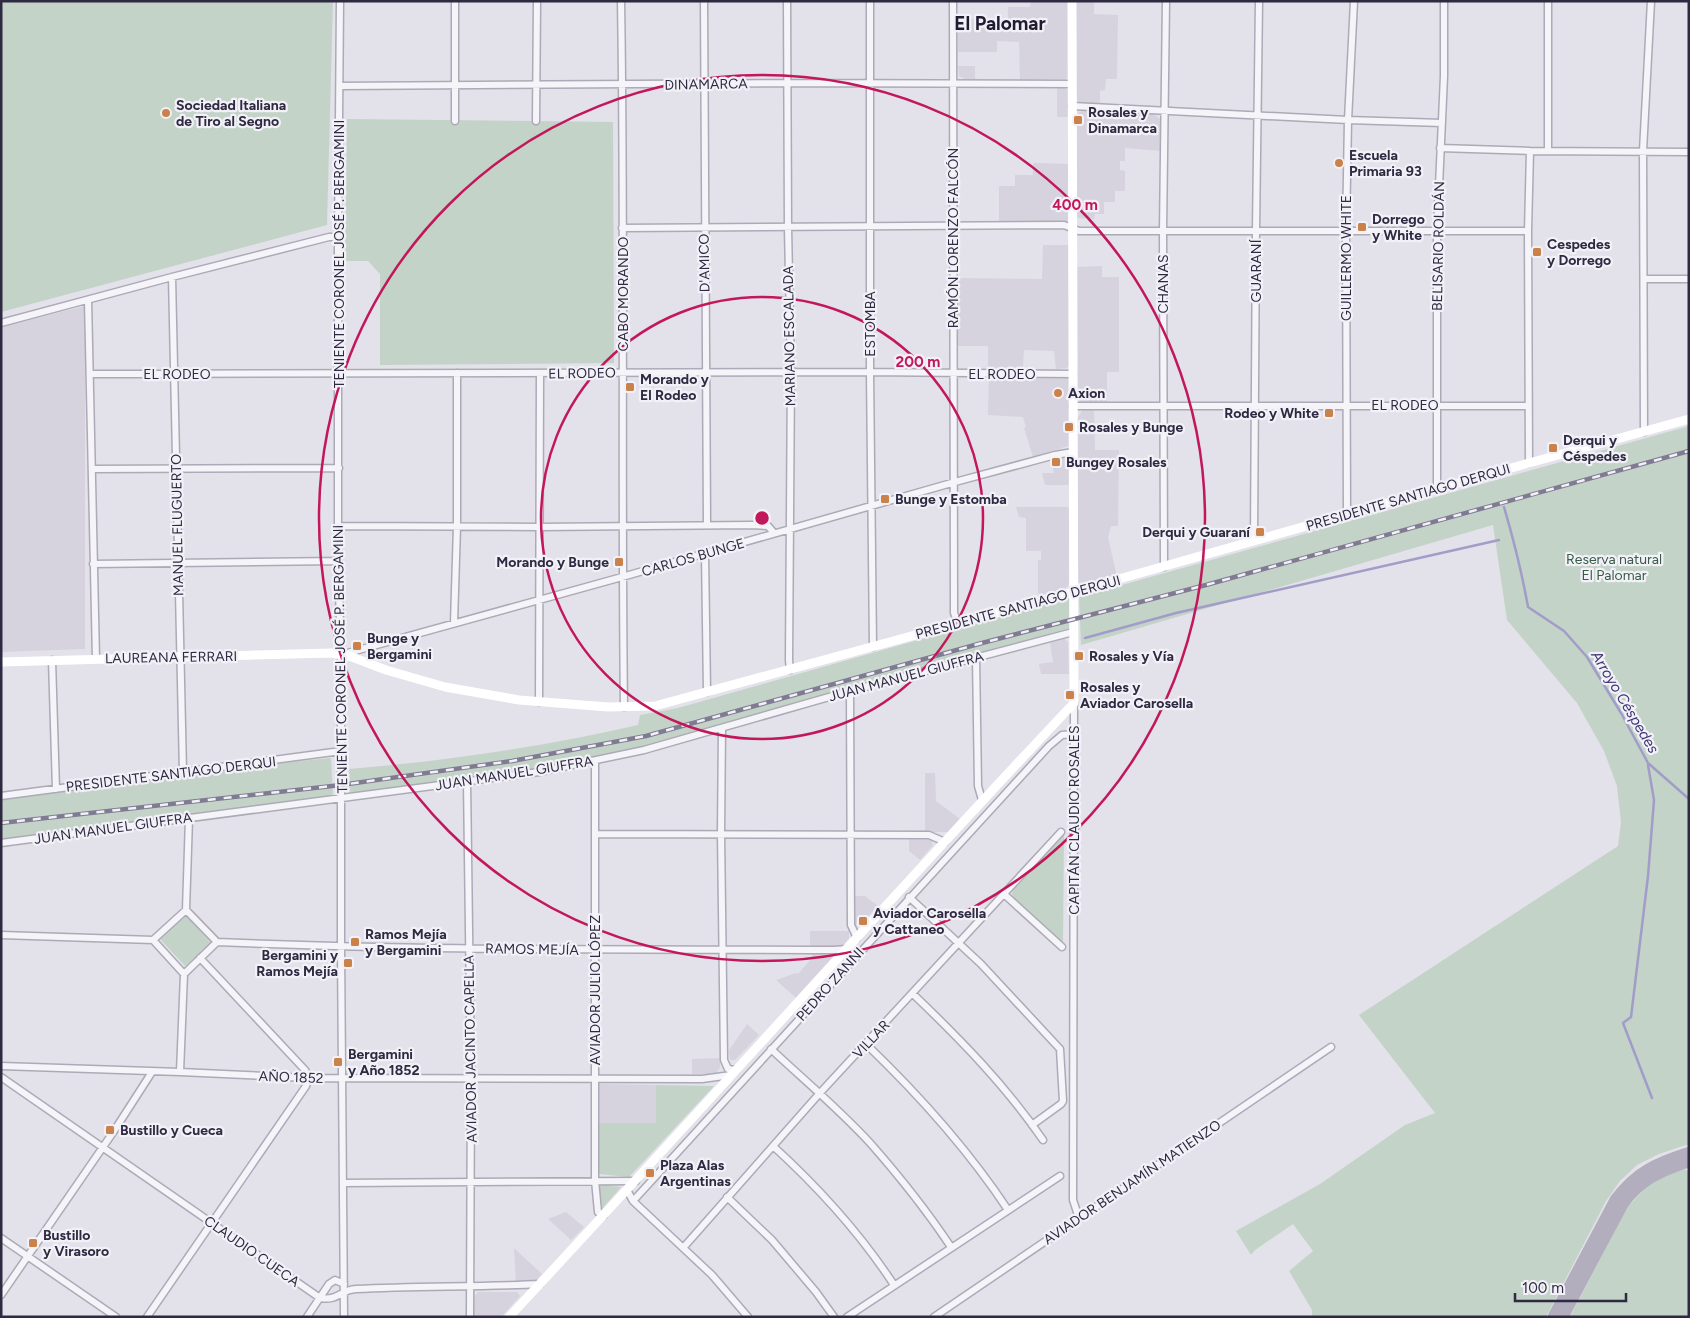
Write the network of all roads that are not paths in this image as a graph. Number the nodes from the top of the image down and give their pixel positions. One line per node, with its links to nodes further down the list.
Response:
1 (340, 1): 23 (street, TENIENTE CORONEL JOSÉ P. BERGAMINI)
2 (455, 1): 24 (street)
3 (537, 1): 18 (street)
4 (621, 1): 22 (street, CABO MORANDO)
5 (704, 1): 19 (street, D'AMICO)
6 (787, 1): 16 (street, MARIANO ESCALADA)
7 (870, 1): 20 (street, ESTOMBA)
8 (953, 1): 17 (street, RAMÓN LORENZO FALCÓN)
9 (1072, 1): 21 (street, CAPITÁN CLAUDIO ROSALES)
10 (1166, 1): 26 (street, CHANAS)
11 (1259, 1): 27 (street, GUARANÍ)
12 (1354, 1): 28 (street, GUILLERMO WHITE)
13 (1444, 1): 31 (street, BELISARIO ROLDÁN)
14 (1548, 1): 33 (street)
15 (1651, 1): 35 (street)
16 (787, 83): 19 (street, DINAMARCA); 20 (street, DINAMARCA); 41 (street, MARIANO ESCALADA)
17 (953, 83): 20 (street, DINAMARCA); 21 (street, DINAMARCA); 37 (street, RAMÓN LORENZO FALCÓN)
18 (536, 84): 22 (street, DINAMARCA); 24 (street, DINAMARCA); 30 (street)
19 (704, 84): 22 (street, DINAMARCA); 40 (street, D'AMICO)
20 (870, 84): 38 (street, ESTOMBA)
21 (1072, 84): 25 (street, CAPITÁN CLAUDIO ROSALES)
22 (622, 85): 39 (street, CABO MORANDO)
23 (340, 86): 24 (street, DINAMARCA); 48 (street, TENIENTE CORONEL JOSÉ P. BERGAMINI)
24 (455, 86): 29 (street)
25 (1072, 106): 26 (street); 42 (street, CAPITÁN CLAUDIO ROSALES)
26 (1164, 110): 27 (street); 45 (street, CHANAS)
27 (1257, 116): 28 (street); 43 (street, GUARANÍ)
28 (1348, 120): 31 (street); 46 (street, GUILLERMO WHITE)
29 (455, 121)
30 (536, 121)
31 (1442, 123): 32 (street, BELISARIO ROLDÁN)
32 (1440, 148): 34 (street); 44 (street, BELISARIO ROLDÁN)
33 (1548, 150): 34 (street); 35 (street)
34 (1530, 151): 47 (street)
35 (1643, 151): 36 (street); 50 (street)
36 (1689, 152)
37 (952, 225): 38 (street); 42 (street); 63 (street, RAMÓN LORENZO FALCÓN)
38 (870, 226): 41 (street); 56 (street, ESTOMBA)
39 (622, 228): 40 (street); 54 (street, CABO MORANDO)
40 (704, 228): 41 (street); 58 (street, D'AMICO)
41 (788, 228): 55 (street, MARIANO ESCALADA)
42 (1073, 228): 45 (street); 64 (street, CAPITÁN CLAUDIO ROSALES)
43 (1256, 230): 45 (street); 46 (street); 69 (street, GUARANÍ)
44 (1437, 230): 46 (street); 47 (street); 67 (street, BELISARIO ROLDÁN)
45 (1163, 231): 65 (street, CHANAS)
46 (1346, 231): 66 (street, GUILLERMO WHITE)
47 (1528, 231): 70 (street)
48 (338, 237): 49 (street); 61 (street, TENIENTE CORONEL JOSÉ P. BERGAMINI)
49 (172, 277): 52 (street); 60 (street, MANUEL FLUGUERTO)
50 (1644, 279): 51 (street); 72 (street)
51 (1689, 279)
52 (88, 300): 53 (street); 59 (street)
53 (1, 323)
54 (623, 372): 58 (street, EL RODEO); 62 (street, EL RODEO); 85 (street, CABO MORANDO)
55 (791, 372): 56 (street, EL RODEO); 58 (street, EL RODEO); 87 (street, MARIANO ESCALADA)
56 (870, 372): 63 (street, EL RODEO); 80 (street, ESTOMBA)
57 (457, 373): 61 (street, EL RODEO); 62 (street, EL RODEO); 84 (street)
58 (706, 373): 82 (street, D'AMICO)
59 (90, 374): 60 (street, EL RODEO); 77 (street)
60 (174, 374): 61 (street, EL RODEO); 75 (street, MANUEL FLUGUERTO)
61 (338, 374): 76 (street, TENIENTE CORONEL JOSÉ P. BERGAMINI)
62 (540, 374): 86 (street)
63 (953, 374): 64 (street, EL RODEO); 78 (street, RAMÓN LORENZO FALCÓN)
64 (1073, 374): 68 (street, CAPITÁN CLAUDIO ROSALES)
65 (1163, 405): 68 (street, EL RODEO); 69 (street, EL RODEO); 94 (street, CHANAS)
66 (1346, 405): 67 (street, EL RODEO); 69 (street, EL RODEO); 81 (street, GUILLERMO WHITE)
67 (1437, 405): 70 (street, EL RODEO); 79 (street, BELISARIO ROLDÁN)
68 (1073, 406): 73 (street, CAPITÁN CLAUDIO ROSALES)
69 (1256, 406): 89 (street, GUARANÍ)
70 (1528, 406): 74 (street)
71 (1689, 419): 72 (street, PRESIDENTE SANTIAGO DERQUI)
72 (1644, 432): 74 (street, PRESIDENTE SANTIAGO DERQUI)
73 (1073, 452): 78 (street, CARLOS BUNGE); 96 (street, CAPITÁN CLAUDIO ROSALES)
74 (1529, 463): 79 (street, PRESIDENTE SANTIAGO DERQUI)
75 (176, 468): 76 (street); 77 (street); 92 (street, MANUEL FLUGUERTO)
76 (339, 468): 83 (street, TENIENTE CORONEL JOSÉ P. BERGAMINI)
77 (92, 469): 93 (street)
78 (955, 482): 80 (street, CARLOS BUNGE); 99 (street, RAMÓN LORENZO FALCÓN)
79 (1437, 490): 81 (street, PRESIDENTE SANTIAGO DERQUI)
80 (872, 506): 87 (street, CARLOS BUNGE); 101 (street, ESTOMBA)
81 (1347, 514): 89 (street, PRESIDENTE SANTIAGO DERQUI)
82 (707, 525): 85 (street); 88 (street)
83 (338, 526): 84 (street); 91 (street, TENIENTE CORONEL JOSÉ P. BERGAMINI)
84 (456, 526): 86 (street); 98 (street)
85 (623, 526): 86 (street); 95 (street, CABO MORANDO)
86 (539, 527): 97 (street)
87 (789, 529): 88 (street, CARLOS BUNGE); 108 (street, MARIANO ESCALADA)
88 (774, 533): 90 (street, CARLOS BUNGE)
89 (1254, 540): 94 (street, PRESIDENTE SANTIAGO DERQUI)
90 (705, 553): 95 (street, CARLOS BUNGE); 110 (street)
91 (338, 561): 92 (street); 102 (street, TENIENTE CORONEL JOSÉ P. BERGAMINI)
92 (178, 563): 93 (street); 104 (street, MANUEL FLUGUERTO)
93 (93, 564): 105 (street)
94 (1164, 566): 96 (street, PRESIDENTE SANTIAGO DERQUI)
95 (622, 578): 97 (street, CARLOS BUNGE); 113 (street, CABO MORANDO)
96 (1073, 592): 99 (street, PRESIDENTE SANTIAGO DERQUI); 100 (street, CAPITÁN CLAUDIO ROSALES)
97 (540, 600): 98 (street, CARLOS BUNGE); 111 (street)
98 (454, 623): 102 (street, CARLOS BUNGE)
99 (958, 623): 101 (street, PRESIDENTE SANTIAGO DERQUI)
100 (1073, 632): 103 (street, JUAN MANUEL GIUFFRA); 112 (street, CAPITÁN CLAUDIO ROSALES)
101 (873, 647): 108 (street, PRESIDENTE SANTIAGO DERQUI)
102 (341, 654): 104 (street, LAUREANA FERRARI); 111 (street, PRESIDENTE SANTIAGO DERQUI); 116 (street, TENIENTE CORONEL JOSÉ P. BERGAMINI)
103 (976, 656): 109 (street, JUAN MANUEL GIUFFRA); 123 (street)
104 (180, 657): 105 (street, LAUREANA FERRARI); 118 (street, MANUEL FLUGUERTO)
105 (96, 659): 106 (street, LAUREANA FERRARI)
106 (52, 660): 107 (street, LAUREANA FERRARI); 120 (street)
107 (1, 662)
108 (790, 670): 110 (street, PRESIDENTE SANTIAGO DERQUI)
109 (850, 691): 114 (street, JUAN MANUEL GIUFFRA); 128 (street)
110 (707, 692): 113 (street, PRESIDENTE SANTIAGO DERQUI)
111 (539, 702): 113 (street, PRESIDENTE SANTIAGO DERQUI)
112 (1074, 703): 115 (street, CAPITÁN CLAUDIO ROSALES); 123 (street)
113 (624, 707)
114 (722, 728): 117 (street, JUAN MANUEL GIUFFRA); 126 (street)
115 (1074, 734): 132 (street, PEDRO ZANNI); 176 (street, CAPITÁN CLAUDIO ROSALES)
116 (341, 751): 118 (street, PRESIDENTE SANTIAGO DERQUI); 122 (street, TENIENTE CORONEL JOSÉ P. BERGAMINI)
117 (595, 761): 119 (street, JUAN MANUEL GIUFFRA); 127 (street, AVIADOR JULIO LÓPEZ)
118 (183, 772): 120 (street, PRESIDENTE SANTIAGO DERQUI)
119 (467, 781): 122 (street, JUAN MANUEL GIUFFRA); 141 (street, AVIADOR JACINTO CAPELLA)
120 (56, 789): 121 (street, PRESIDENTE SANTIAGO DERQUI)
121 (1, 796)
122 (341, 798): 124 (street, JUAN MANUEL GIUFFRA); 140 (street, TENIENTE CORONEL JOSÉ P. BERGAMINI)
123 (982, 800): 129 (street)
124 (189, 818): 130 (street, JUAN MANUEL GIUFFRA); 133 (street)
125 (1061, 832): 131 (street, VILLAR)
126 (721, 833): 127 (street); 128 (street); 144 (street)
127 (595, 834): 143 (street, AVIADOR JULIO LÓPEZ)
128 (850, 834): 129 (street); 135 (street)
129 (945, 842): 135 (street)
130 (1, 843)
131 (1005, 895): 138 (street, VILLAR); 139 (street)
132 (909, 897): 138 (street); 150 (street, PEDRO ZANNI)
133 (186, 910): 136 (street); 137 (street)
134 (1, 935): 136 (street)
135 (856, 938): 142 (street)
136 (153, 940): 146 (street)
137 (217, 942): 140 (street, RAMOS MEJÍA); 145 (street)
138 (959, 943): 147 (street, VILLAR); 162 (street)
139 (1062, 947)
140 (341, 948): 141 (street, RAMOS MEJÍA); 160 (street, TENIENTE CORONEL JOSÉ P. BERGAMINI)
141 (469, 948): 143 (street, RAMOS MEJÍA); 157 (street, AVIADOR JACINTO CAPELLA)
142 (848, 949): 144 (street, RAMOS MEJÍA); 155 (street)
143 (596, 950): 144 (street, RAMOS MEJÍA); 158 (street, AVIADOR JULIO LÓPEZ)
144 (723, 950): 155 (street)
145 (200, 958): 146 (street); 156 (street)
146 (184, 974): 154 (street)
147 (913, 994): 148 (street, VILLAR); 162 (street)
148 (866, 1044): 161 (street, VILLAR); 174 (street)
149 (1331, 1048): 176 (street, AVIADOR BENJAMÍN MATIENZO)
150 (771, 1049): 161 (street); 173 (street, PEDRO ZANNI)
151 (1, 1066): 152 (street, AÑO 1852)
152 (11, 1066): 153 (street, AÑO 1852); 159 (street)
153 (152, 1072): 154 (street, AÑO 1852); 165 (street)
154 (180, 1072): 156 (street, AÑO 1852)
155 (734, 1073): 158 (street, AÑO 1852); 168 (street)
156 (309, 1078): 160 (street, AÑO 1852); 177 (street)
157 (471, 1078): 158 (street, AÑO 1852); 160 (street, AÑO 1852); 169 (street, AVIADOR JACINTO CAPELLA)
158 (595, 1078): 167 (street, AVIADOR JULIO LÓPEZ)
159 (4, 1079): 165 (street, CLAUDIO CUECA)
160 (343, 1079): 170 (street, TENIENTE CORONEL JOSÉ P. BERGAMINI)
161 (819, 1094): 164 (street, VILLAR); 179 (street)
162 (1032, 1125): 163 (street)
163 (1042, 1140)
164 (773, 1146): 172 (street, VILLAR); 184 (street)
165 (103, 1147): 177 (street, CLAUDIO CUECA); 181 (street)
166 (1060, 1176): 174 (street)
167 (595, 1180): 168 (street); 169 (street); 175 (street, AVIADOR JULIO LÓPEZ)
168 (636, 1181): 171 (street)
169 (471, 1182): 170 (street); 185 (street, AVIADOR JACINTO CAPELLA)
170 (344, 1183): 182 (street, TENIENTE CORONEL JOSÉ P. BERGAMINI)
171 (627, 1190): 173 (street); 175 (street)
172 (727, 1198): 180 (street, VILLAR); 196 (street)
173 (633, 1201): 180 (street)
174 (1008, 1210): 179 (street)
175 (604, 1215): 183 (street)
176 (1079, 1218): 198 (street, AVIADOR BENJAMÍN MATIENZO)
177 (211, 1223): 188 (street, CLAUDIO CUECA); 190 (street)
178 (1, 1238): 181 (street)
179 (951, 1247): 184 (street)
180 (683, 1248): 195 (street)
181 (28, 1256): 187 (street); 189 (street)
182 (344, 1284): 186 (street, TENIENTE CORONEL JOSÉ P. BERGAMINI); 188 (street)
183 (540, 1284): 185 (street); 194 (street)
184 (894, 1285): 197 (street)
185 (470, 1287): 186 (street); 193 (street, AVIADOR JACINTO CAPELLA)
186 (344, 1292): 188 (street); 192 (street, TENIENTE CORONEL JOSÉ P. BERGAMINI)
187 (1, 1295)
188 (320, 1298): 191 (street)
189 (116, 1317)
190 (147, 1317)
191 (306, 1317)
192 (344, 1317)
193 (470, 1317)
194 (509, 1317)
195 (748, 1317)
196 (834, 1317)
197 (847, 1317)
198 (934, 1317)

